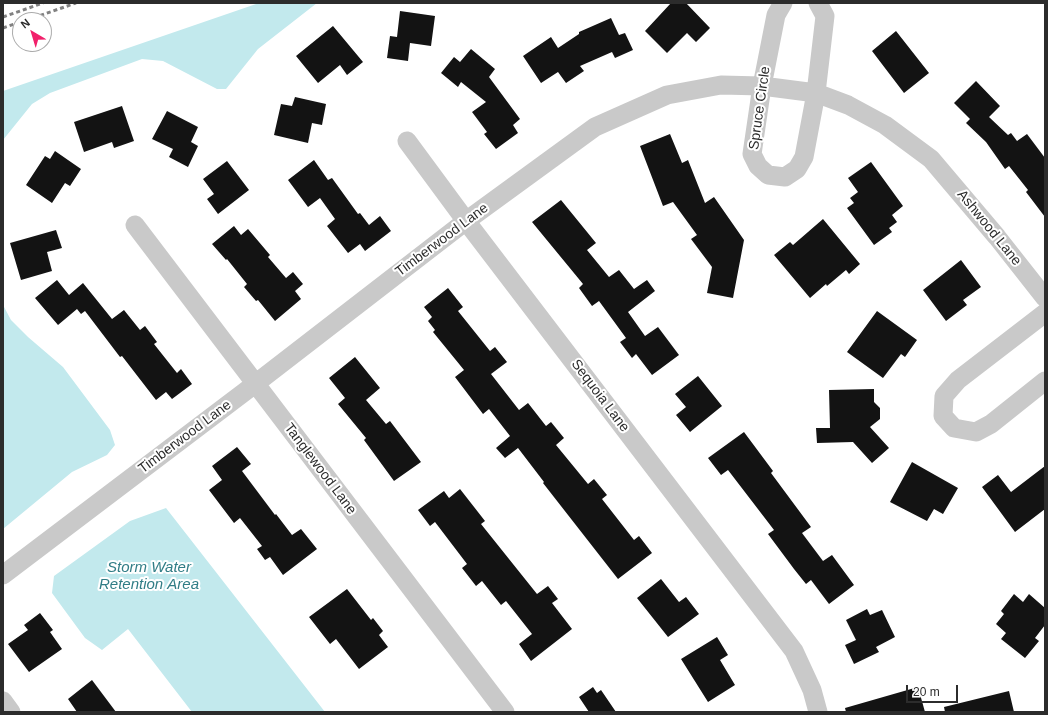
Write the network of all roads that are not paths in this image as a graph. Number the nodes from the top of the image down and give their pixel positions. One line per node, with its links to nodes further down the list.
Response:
1 (783, 3): 3 (street, Spruce Circle)
2 (818, 3): 4 (street, Spruce Circle)
3 (762, 86): 4 (street, Timberwood Lane); 4 (street, Spruce Circle); 7 (street, Timberwood Lane)
4 (816, 93): 6 (street, Timberwood Lane)
5 (406, 141): 7 (street, Sequoia Lane)
6 (931, 159): 9 (street, Ashwood Lane)
7 (466, 221): 12 (street, Timberwood Lane); 17 (street, Sequoia Lane)
8 (135, 225): 12 (street, Tanglewood Lane)
9 (1045, 298)
10 (1045, 313): 11 (street)
11 (1045, 381)
12 (255, 384): 13 (street, Timberwood Lane); 16 (street, Tanglewood Lane)
13 (3, 575)
14 (3, 701): 15 (street)
15 (11, 712)
16 (505, 712)
17 (818, 712)

